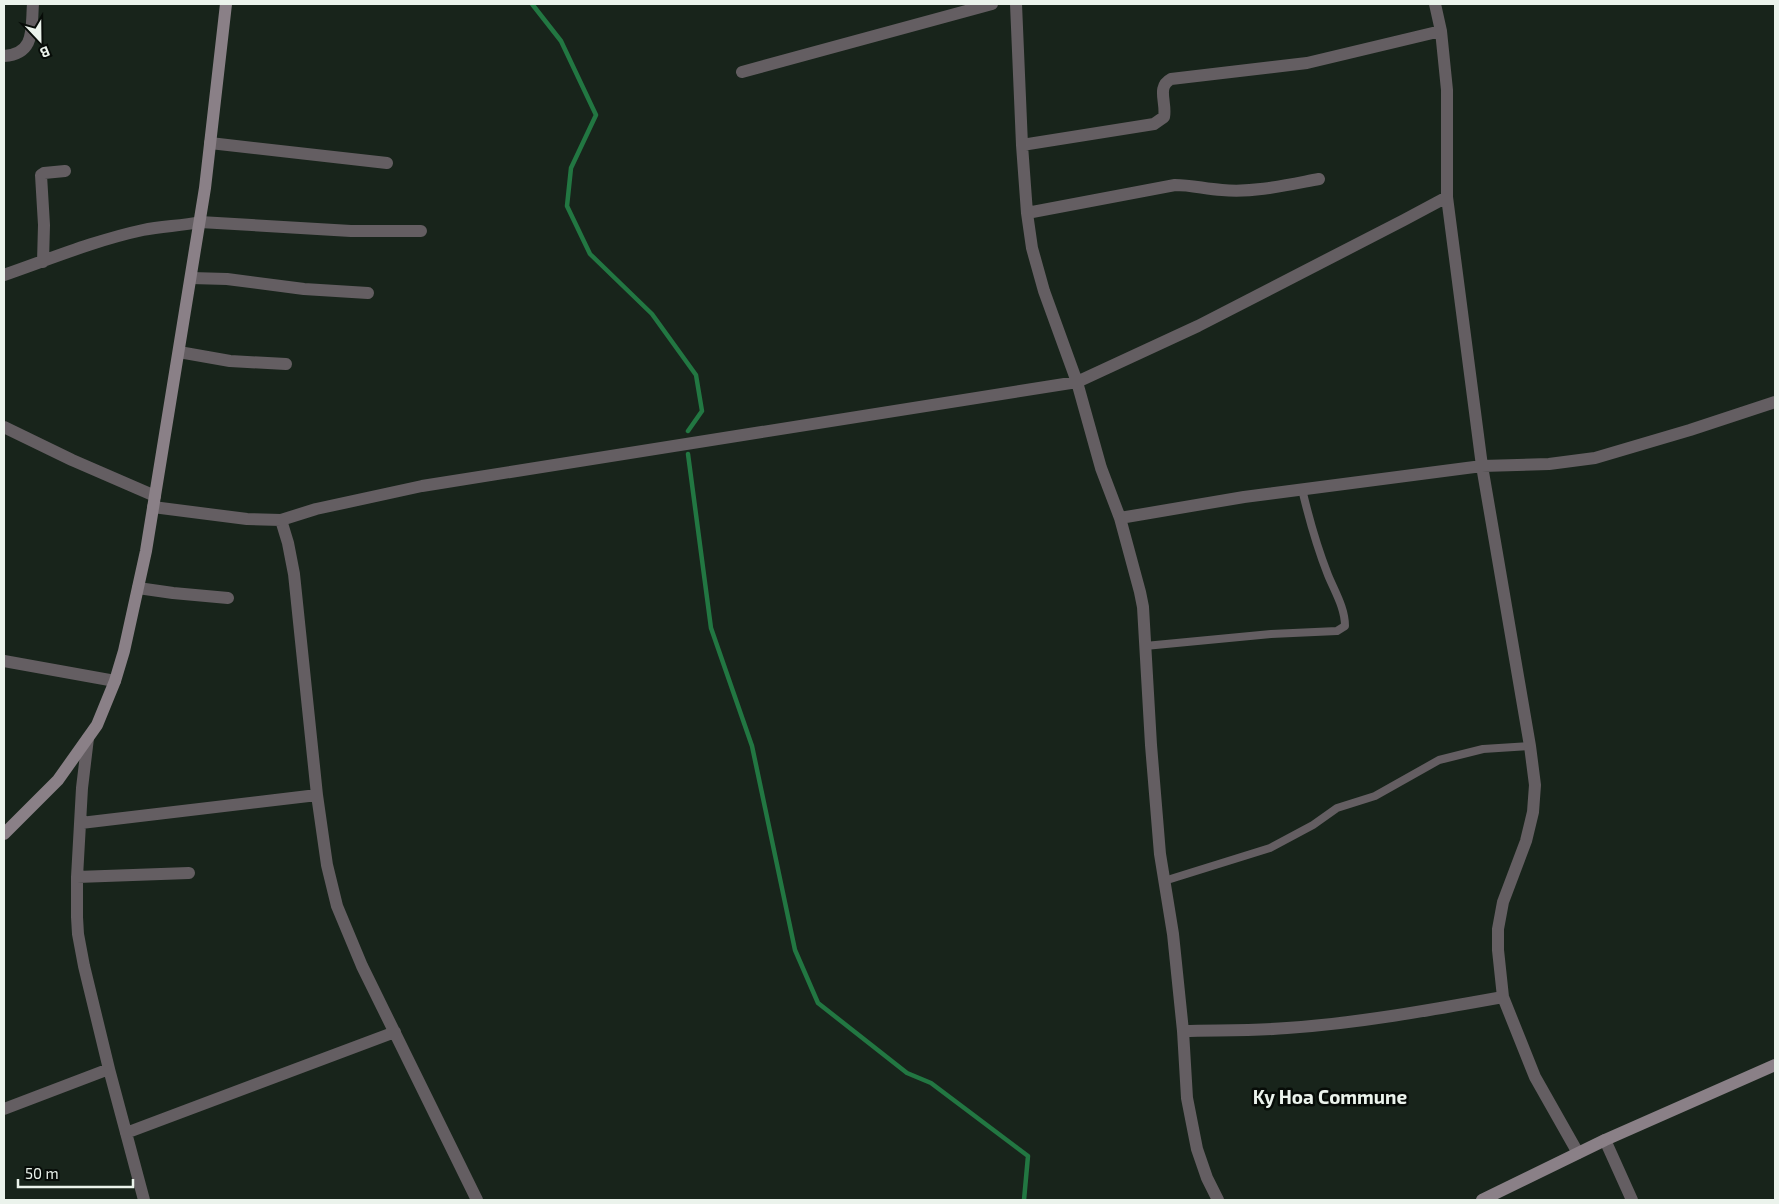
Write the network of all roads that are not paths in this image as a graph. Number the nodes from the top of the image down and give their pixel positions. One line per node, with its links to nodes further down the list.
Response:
1 (32, 4): 7 (street)
2 (226, 4): 9 (main road)
3 (992, 4): 8 (street)
4 (1016, 4): 10 (street)
5 (1435, 4): 6 (street)
6 (1440, 31): 10 (street); 14 (street)
7 (4, 56)
8 (742, 72)
9 (210, 143): 11 (street); 16 (main road)
10 (1022, 145): 15 (street)
11 (387, 163)
12 (65, 171): 18 (street)
13 (1319, 179): 15 (street)
14 (1447, 197): 24 (street); 27 (street)
15 (1027, 213): 24 (street)
16 (200, 222): 17 (street); 18 (street); 20 (main road)
17 (421, 231)
18 (43, 262): 19 (street)
19 (4, 275)
20 (191, 278): 21 (street); 22 (main road)
21 (368, 293)
22 (179, 352): 23 (street); 29 (main road)
23 (286, 364)
24 (1077, 382): 30 (street); 31 (street)
25 (1775, 402): 27 (street)
26 (4, 428): 29 (street)
27 (1482, 466): 28 (street); 38 (street)
28 (1302, 489): 30 (street); 34 (lane)
29 (154, 502): 31 (street); 32 (main road)
30 (1120, 518): 34 (street)
31 (281, 520): 39 (street)
32 (138, 588): 33 (street); 36 (main road)
33 (228, 598)
34 (1145, 646): 44 (street)
35 (4, 661): 36 (street)
36 (115, 681): 37 (main road)
37 (88, 738): 40 (street); 41 (main road)
38 (1530, 746): 44 (lane); 45 (street)
39 (317, 795): 40 (street); 47 (street)
40 (81, 824): 43 (street)
41 (4, 834)
42 (189, 873): 43 (street)
43 (77, 876): 49 (street)
44 (1164, 881): 46 (street)
45 (1503, 997): 46 (street); 53 (street)
46 (1184, 1031): 56 (street)
47 (395, 1032): 51 (street); 55 (street)
48 (1775, 1065): 52 (main road)
49 (109, 1069): 50 (street); 51 (street)
50 (4, 1109)
51 (126, 1133): 54 (street)
52 (1605, 1140): 53 (main road); 58 (street)
53 (1578, 1153): 57 (main road)
54 (144, 1200)
55 (477, 1200)
56 (1218, 1200)
57 (1482, 1200)
58 (1632, 1200)

